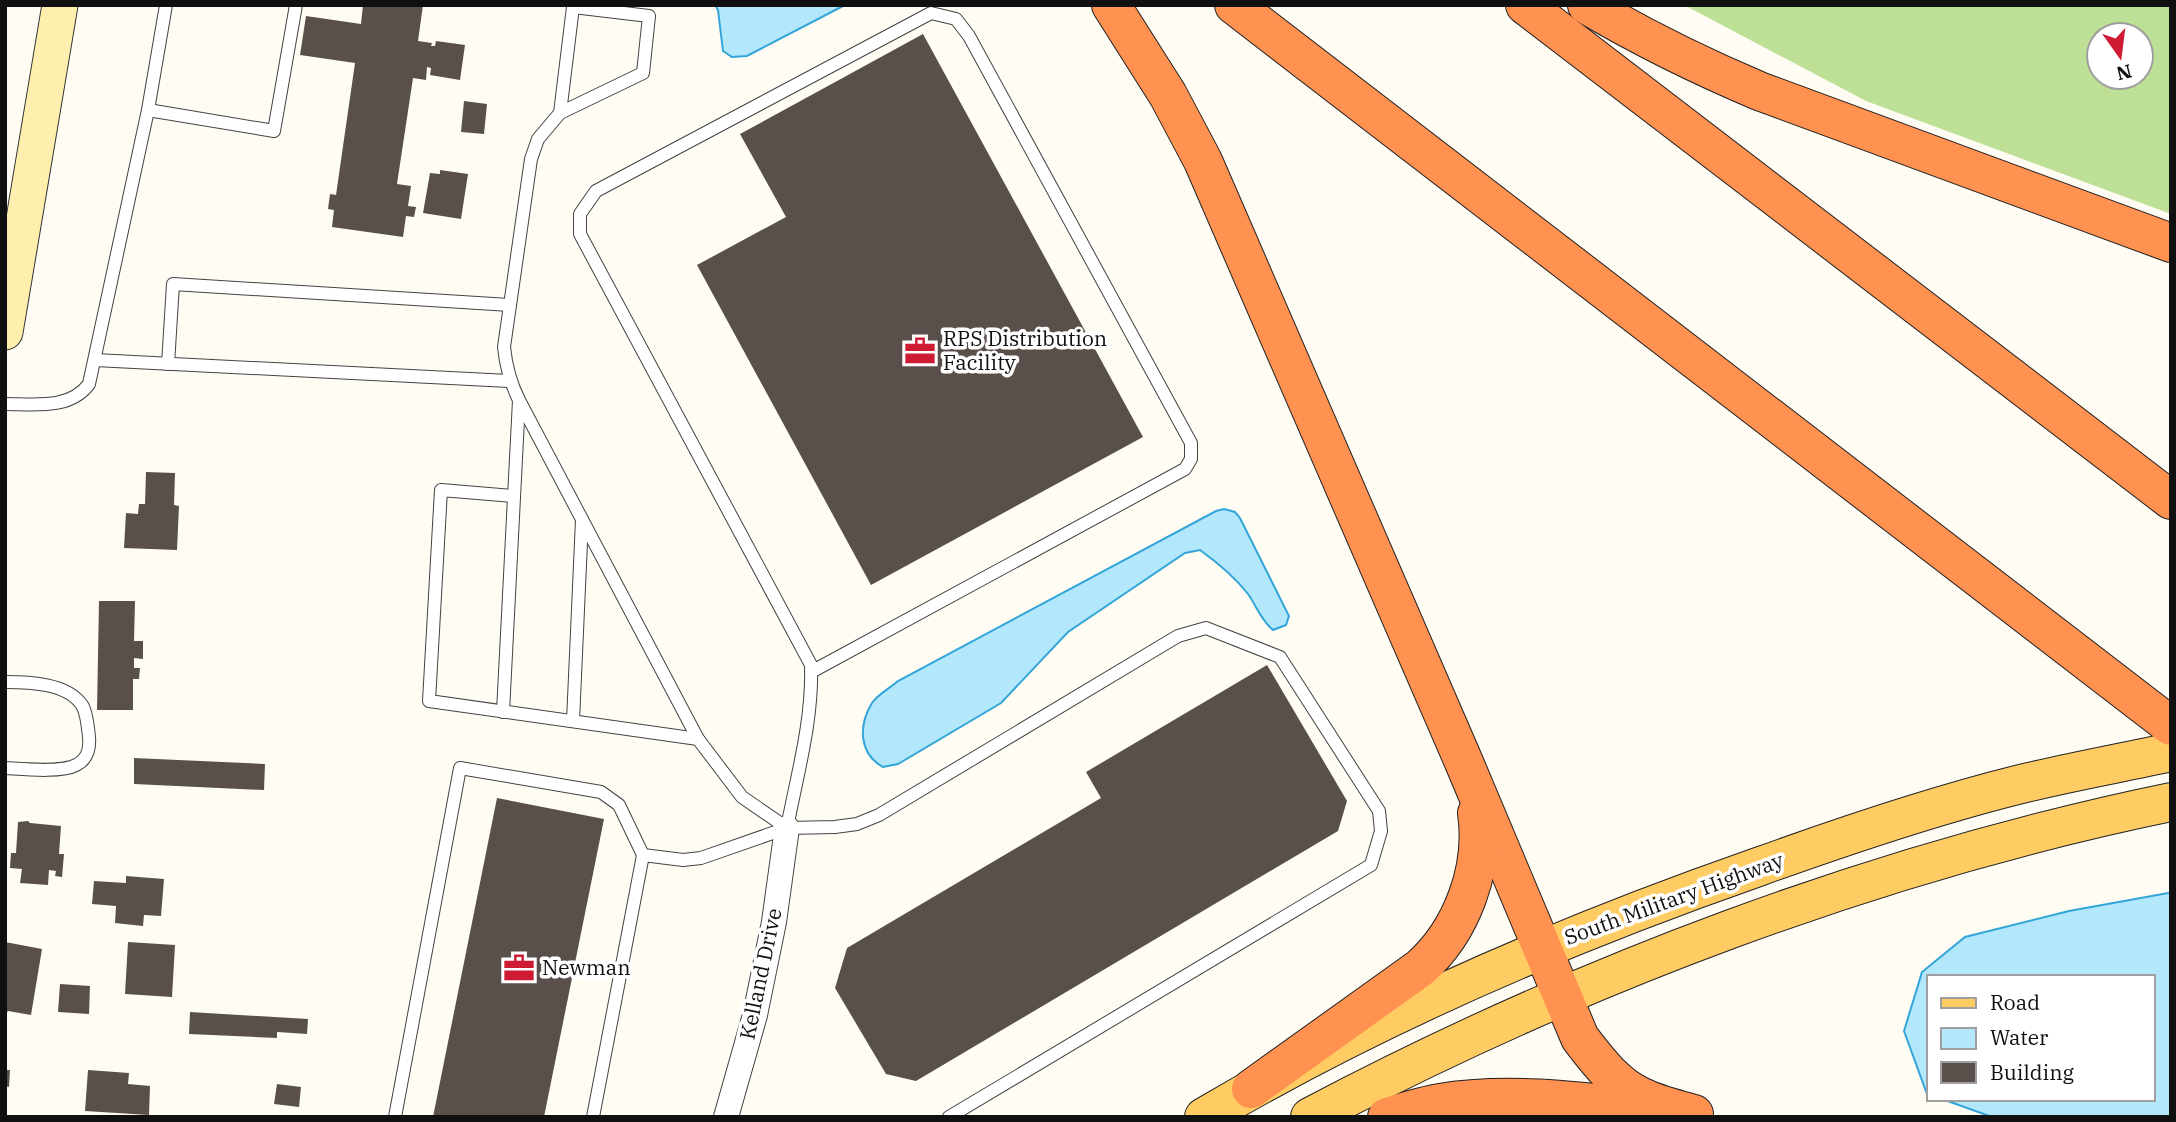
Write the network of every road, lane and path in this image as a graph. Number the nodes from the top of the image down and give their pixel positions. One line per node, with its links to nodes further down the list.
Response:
1 (60, 5): 11 (main road)
2 (166, 5): 8 (lane)
3 (296, 5): 8 (lane)
4 (1111, 5): 30 (highway)
5 (1234, 5): 26 (highway)
6 (1525, 5): 20 (highway)
7 (1587, 5): 10 (highway)
8 (148, 110): 14 (lane)
9 (561, 113): 9 (lane); 12 (lane)
10 (2171, 243)
11 (12, 246): 13 (main road)
12 (510, 305): 15 (lane); 16 (lane)
13 (5, 332)
14 (95, 360): 15 (lane); 18 (lane)
15 (168, 364): 16 (lane)
16 (509, 381): 17 (lane)
17 (519, 400): 19 (lane); 21 (lane)
18 (5, 404)
19 (514, 496): 24 (lane); 24 (lane)
20 (2171, 500)
21 (583, 520): 25 (lane); 27 (lane)
22 (811, 672): 22 (lane); 32 (lane)
23 (5, 682): 29 (lane)
24 (503, 712): 25 (lane)
25 (573, 721): 27 (lane)
26 (2171, 726)
27 (698, 739): 32 (lane)
28 (2171, 752): 34 (main road, South Military Highway)
29 (5, 768)
30 (1473, 787): 34 (highway); 36 (highway)
31 (2171, 802): 35 (main road)
32 (787, 828): 33 (lane); 40 (street, Kelland Drive); 41 (lane)
33 (643, 855): 38 (lane); 39 (lane)
34 (1541, 948): 35 (highway); 36 (main road, South Military Highway)
35 (1562, 996): 37 (highway); 43 (main road)
36 (1251, 1089): 42 (main road, South Military Highway)
37 (1700, 1116): 44 (highway)
38 (395, 1117)
39 (593, 1117)
40 (726, 1117)
41 (949, 1117)
42 (1204, 1117)
43 (1310, 1117)
44 (1387, 1117)

